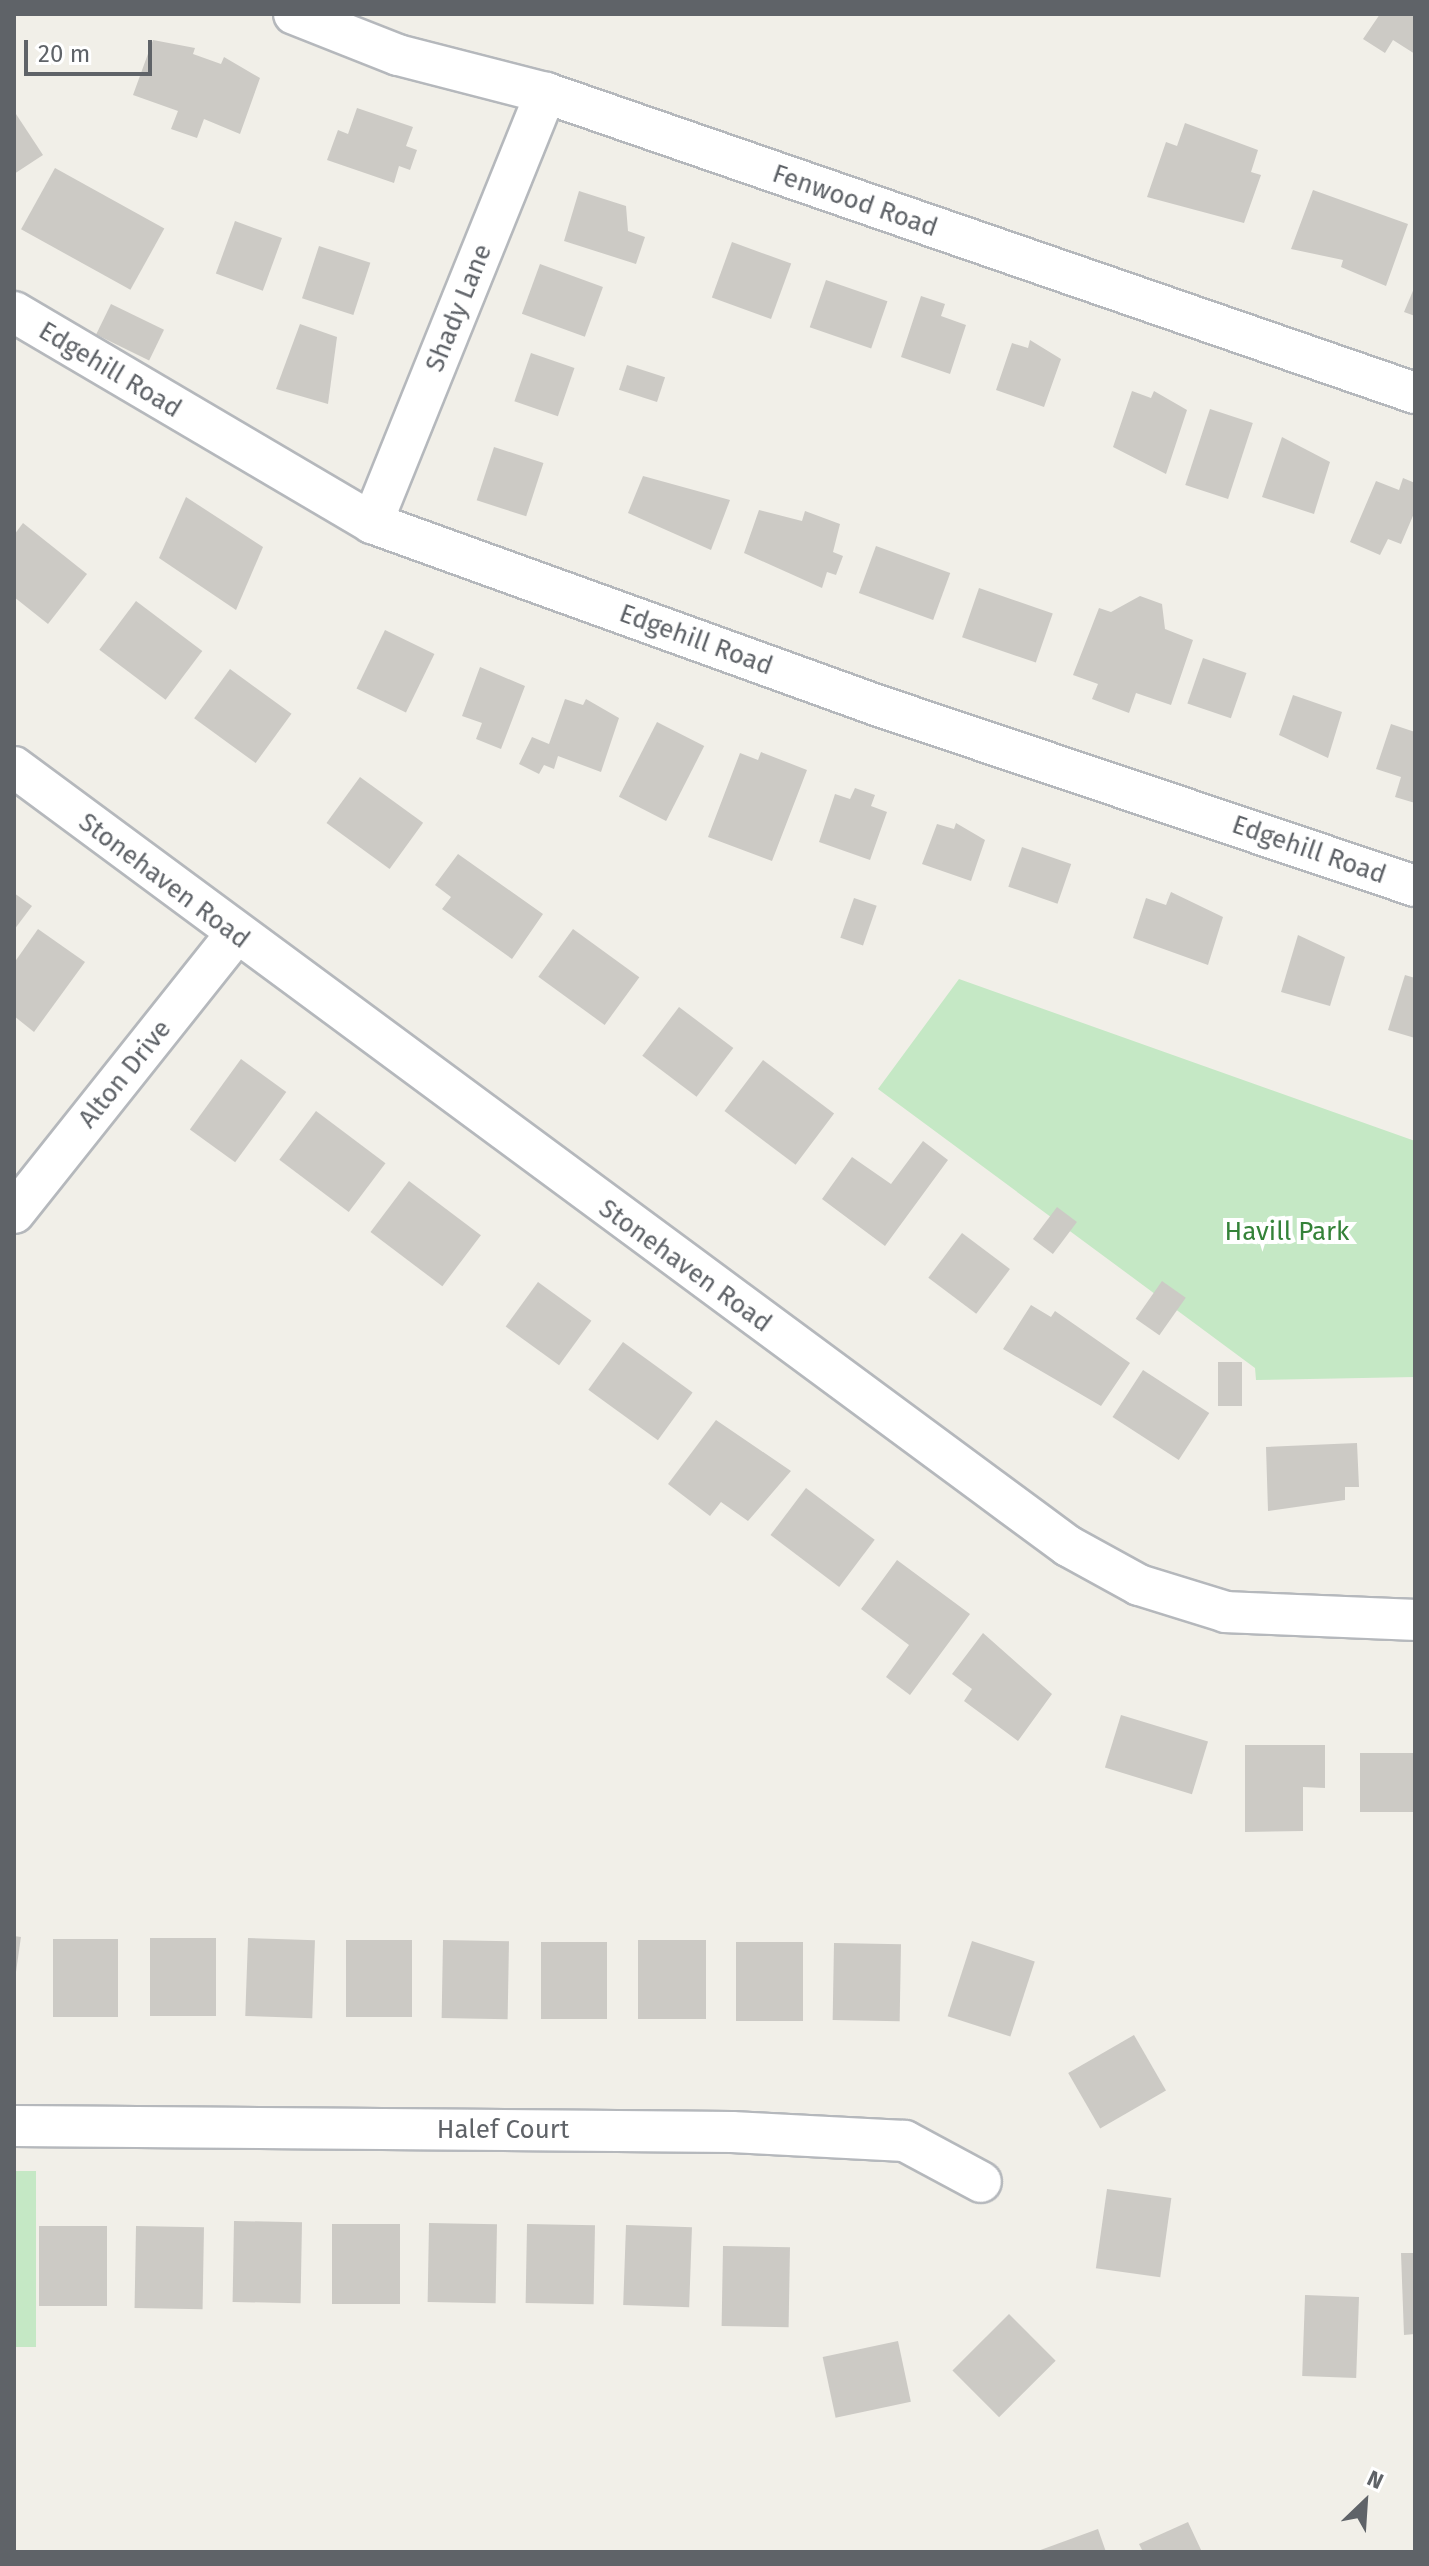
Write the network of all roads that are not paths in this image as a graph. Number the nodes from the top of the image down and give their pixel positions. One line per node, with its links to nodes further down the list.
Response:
1 (294, 14): 2 (street, Fenwood Road)
2 (546, 93): 4 (street, Fenwood Road); 5 (street, Shady Lane)
3 (14, 312): 5 (street, Edgehill Road)
4 (1415, 393)
5 (372, 523): 7 (street, Edgehill Road)
6 (14, 767): 8 (street, Stonehaven Road)
7 (1415, 886)
8 (235, 935): 9 (street, Alton Drive); 10 (street, Stonehaven Road)
9 (14, 1213)
10 (1415, 1620)
11 (14, 2126): 12 (street, Halef Court)
12 (981, 2182)

